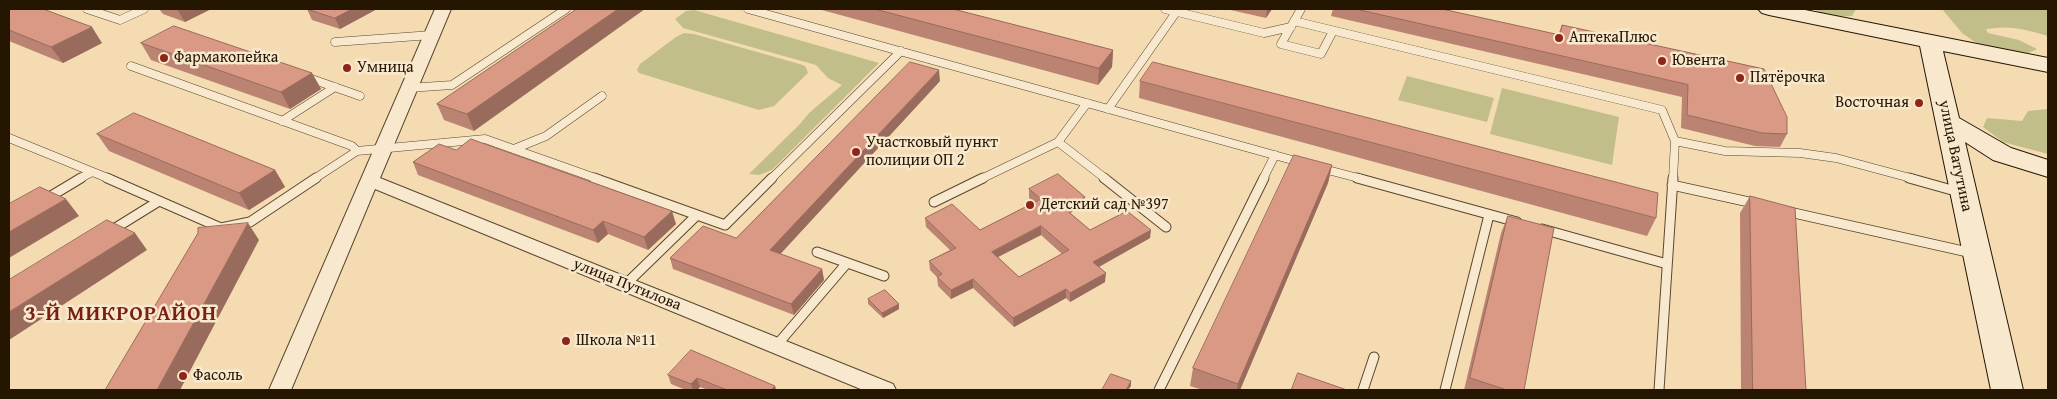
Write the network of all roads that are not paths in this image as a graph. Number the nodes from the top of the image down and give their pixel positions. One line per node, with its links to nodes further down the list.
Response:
1 (88, 9): 2 (lane)
2 (144, 9)
3 (444, 9): 12 (street)
4 (566, 9): 20 (lane)
5 (748, 9): 15 (lane)
6 (1165, 9): 9 (lane)
7 (1301, 9): 10 (lane)
8 (1769, 9): 13 (main road)
9 (1177, 12): 10 (lane); 24 (lane)
10 (1292, 24): 11 (lane); 11 (lane)
11 (1332, 31): 28 (lane)
12 (432, 34): 14 (lane); 20 (street)
13 (1930, 41): 16 (main road); 26 (main road, улица Ватутина)
14 (335, 42)
15 (901, 51): 23 (lane); 43 (lane)
16 (2048, 65)
17 (131, 66): 25 (lane)
18 (299, 75): 19 (lane)
19 (335, 87): 21 (lane); 25 (lane)
20 (408, 88): 30 (street)
21 (360, 96)
22 (602, 96): 31 (lane)
23 (1087, 103): 24 (lane); 29 (lane)
24 (1108, 109): 33 (lane)
25 (282, 121): 32 (lane)
26 (1948, 122): 34 (main road); 38 (main road, улица Ватутина)
27 (9, 138): 35 (lane)
28 (1675, 141): 37 (lane); 38 (lane)
29 (1058, 142): 40 (lane); 45 (lane)
30 (383, 149): 31 (lane); 32 (lane); 36 (street)
31 (514, 150): 43 (lane)
32 (357, 151): 44 (lane)
33 (1276, 155): 42 (lane); 58 (lane)
34 (2048, 169)
35 (92, 172): 39 (lane); 41 (lane)
36 (369, 180): 53 (street, улица Путилова); 56 (street)
37 (1672, 185): 49 (lane); 51 (lane)
38 (1964, 193): 49 (main road, улица Ватутина)
39 (159, 201): 44 (lane); 47 (lane)
40 (934, 202)
41 (38, 203)
42 (1489, 214): 51 (lane); 60 (lane)
43 (697, 215): 53 (lane)
44 (217, 226): 46 (lane)
45 (1166, 227)
46 (204, 235)
47 (100, 237)
48 (816, 252): 50 (lane)
49 (1978, 254): 62 (main road, улица Ватутина)
50 (847, 263): 52 (lane); 54 (lane)
51 (1667, 264): 61 (lane)
52 (884, 276)
53 (625, 284): 54 (street, улица Путилова)
54 (776, 346): 57 (street, улица Путилова)
55 (1374, 357): 59 (lane)
56 (280, 390)
57 (885, 390)
58 (1159, 390)
59 (1363, 390)
60 (1446, 390)
61 (1658, 390)
62 (2007, 390)

